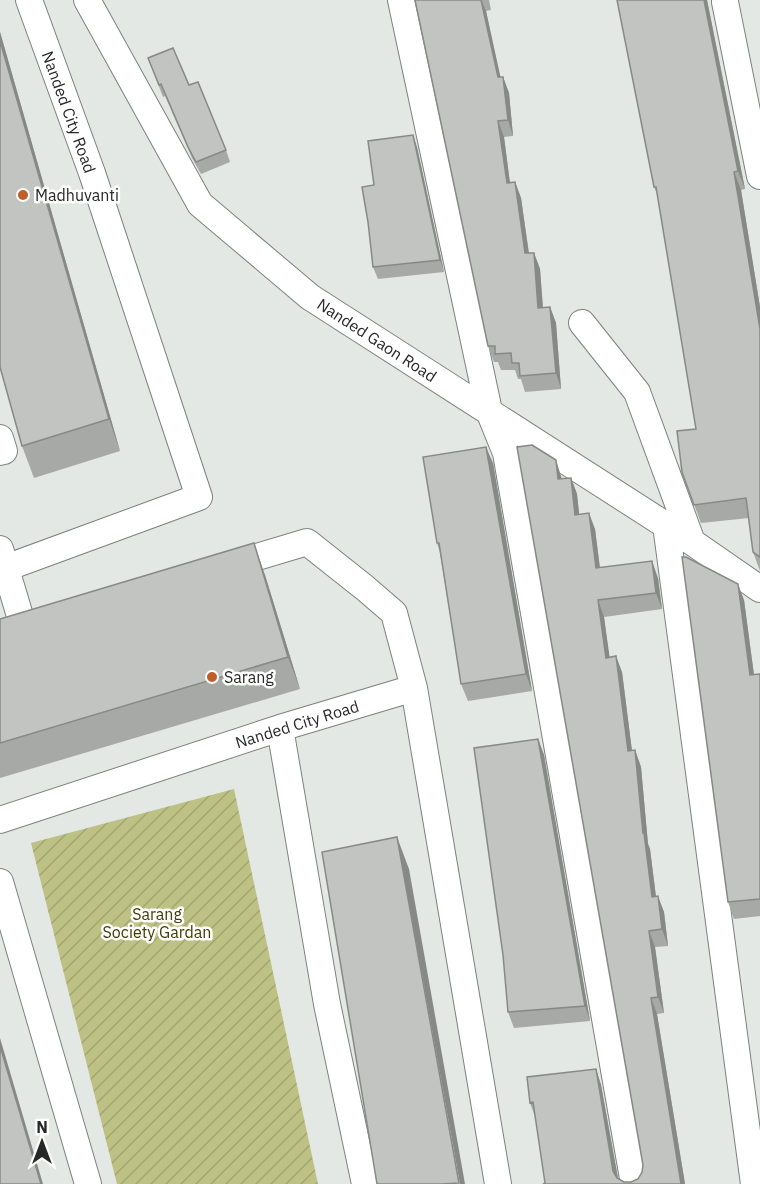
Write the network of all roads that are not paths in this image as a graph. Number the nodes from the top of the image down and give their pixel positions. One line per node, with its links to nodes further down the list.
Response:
1 (29, 0): 12 (street, Nanded City Road)
2 (87, 0): 7 (street, Nanded Gaon Road)
3 (401, 0): 7 (street)
4 (725, 2): 5 (street)
5 (760, 176)
6 (582, 323): 11 (street)
7 (489, 411): 10 (street, Nanded Gaon Road); 23 (street)
8 (0, 438): 9 (street)
9 (0, 452)
10 (666, 525): 11 (street, Nanded Gaon Road); 24 (street)
11 (692, 542): 14 (street, Nanded Gaon Road)
12 (2, 562): 15 (street)
13 (205, 573): 16 (street)
14 (760, 589)
15 (23, 626)
16 (414, 687): 17 (street, Nanded City Road); 22 (street)
17 (280, 728): 18 (street, Nanded City Road); 21 (street)
18 (0, 820)
19 (0, 882): 20 (street)
20 (88, 1184)
21 (365, 1184)
22 (498, 1184)
23 (634, 1184)
24 (754, 1184)

